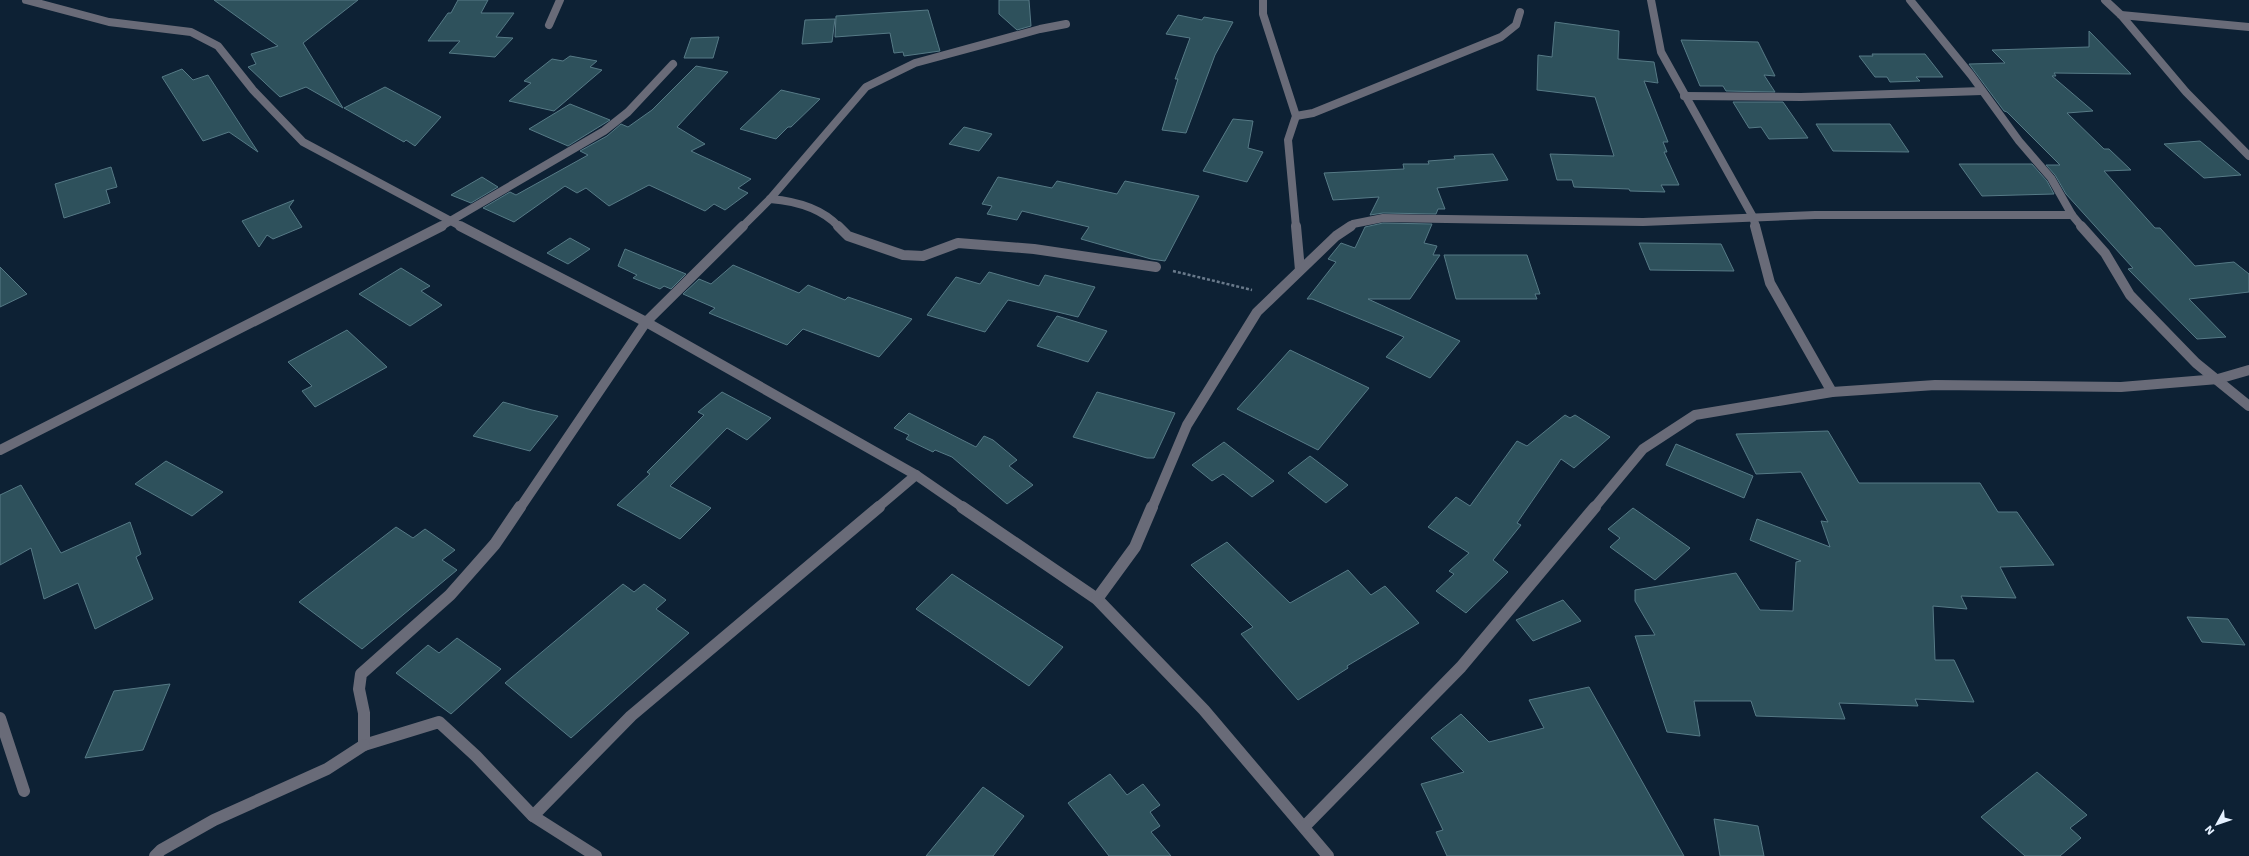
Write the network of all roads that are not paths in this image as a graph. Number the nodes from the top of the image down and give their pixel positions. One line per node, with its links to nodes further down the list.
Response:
1 (26, 0): 20 (street)
2 (560, 0): 10 (street)
3 (1263, 0): 15 (street)
4 (1651, 0): 14 (street)
5 (1910, 0): 13 (street)
6 (2105, 0): 8 (street)
7 (1520, 12): 15 (street)
8 (2121, 15): 11 (street); 16 (street)
9 (1066, 24): 17 (street)
10 (549, 25)
11 (2249, 26)
12 (673, 64): 20 (street)
13 (1982, 91): 14 (street); 18 (street)
14 (1684, 96): 19 (street)
15 (1296, 116): 22 (street)
16 (2249, 156)
17 (770, 199): 21 (street); 23 (street)
18 (2072, 215): 19 (street); 25 (street)
19 (1753, 217): 22 (street); 26 (street)
20 (451, 221): 23 (street); 28 (street)
21 (1156, 266)
22 (1300, 270): 30 (street)
23 (646, 322): 29 (street); 32 (street)
24 (2249, 370): 25 (street)
25 (2218, 379): 26 (street); 27 (street)
26 (1832, 392): 35 (street)
27 (2249, 406)
28 (0, 450)
29 (916, 475): 30 (street); 34 (street)
30 (1097, 599): 35 (street)
31 (0, 718): 33 (street)
32 (364, 745): 34 (street); 36 (street)
33 (24, 791)
34 (534, 816): 37 (street)
35 (1304, 827): 38 (street)
36 (155, 856)
37 (596, 856)
38 (1328, 856)

